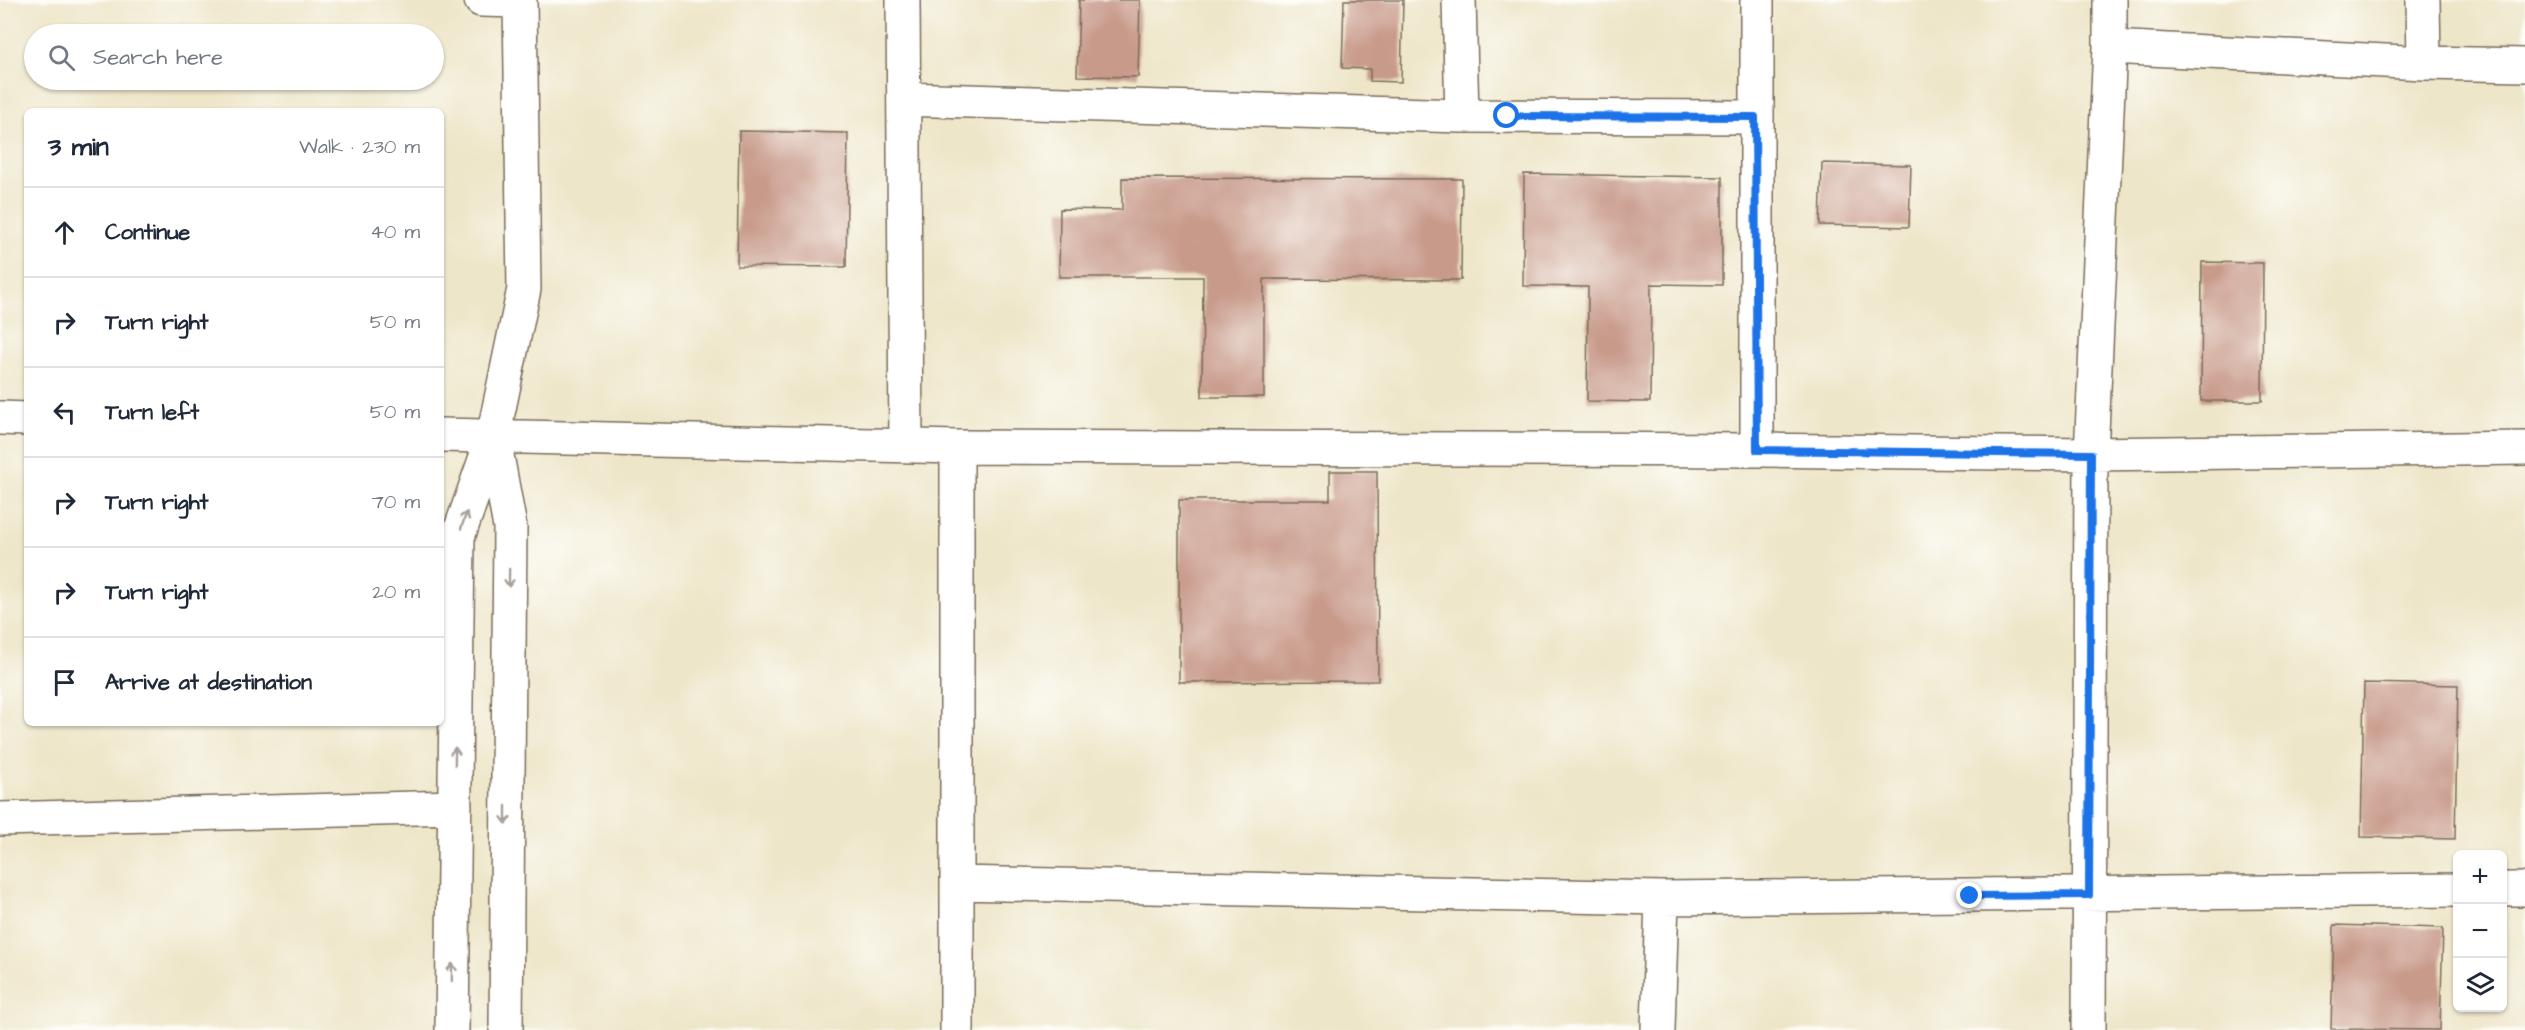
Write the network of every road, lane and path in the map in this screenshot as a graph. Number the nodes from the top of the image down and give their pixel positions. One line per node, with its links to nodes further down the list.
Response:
1 (481, 0): 7 (street)
2 (903, 0): 11 (street)
3 (1459, 0): 12 (street)
4 (1757, 0): 13 (street)
5 (2110, 0): 8 (street)
6 (2423, 0): 9 (street)
7 (520, 1): 17 (street)
8 (2110, 47): 9 (street); 22 (street)
9 (2424, 63): 10 (street)
10 (2525, 65)
11 (904, 99): 12 (street); 18 (street)
12 (1462, 116): 13 (street)
13 (1755, 117): 21 (street)
14 (0, 418): 15 (street)
15 (24, 419)
16 (444, 435): 17 (street)
17 (494, 437): 18 (street); 23 (street, one-way to 17); 32 (street, one-way to 32)
18 (906, 445): 19 (street)
19 (957, 447): 21 (street); 25 (street)
20 (2525, 448): 22 (street)
21 (1757, 450): 22 (street)
22 (2091, 454): 29 (street)
23 (455, 807): 24 (street); 31 (street, one-way to 23)
24 (0, 819)
25 (958, 883): 30 (street); 33 (street)
26 (2507, 889): 27 (street)
27 (2525, 889)
28 (2453, 890): 29 (street)
29 (2089, 895): 30 (street); 35 (street)
30 (1662, 898): 34 (street)
31 (452, 1030)
32 (506, 1030)
33 (957, 1030)
34 (1658, 1030)
35 (2089, 1030)

